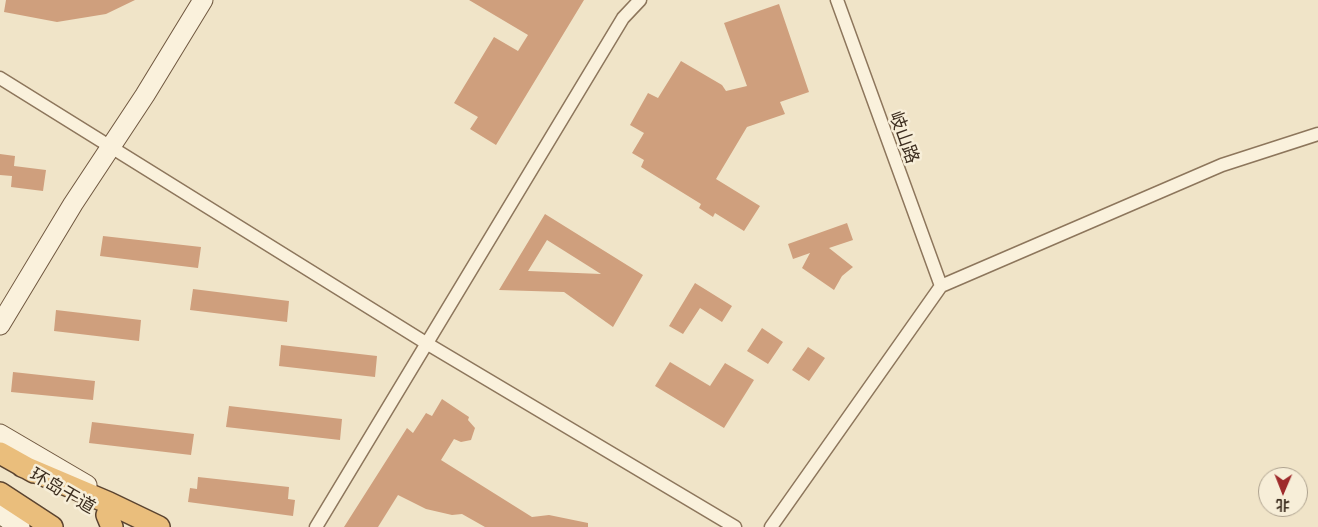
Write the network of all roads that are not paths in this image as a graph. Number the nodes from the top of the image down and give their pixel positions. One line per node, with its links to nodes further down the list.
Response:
1 (203, 0): 6 (main road)
2 (640, 0): 9 (street)
3 (837, 0): 7 (street, 岐山路)
4 (0, 78): 6 (street)
5 (1318, 134): 7 (street)
6 (110, 147): 8 (main road); 9 (street)
7 (941, 286): 22 (street)
8 (0, 325)
9 (426, 343): 20 (street); 21 (street)
10 (0, 434): 19 (main road)
11 (0, 453): 12 (highway, 环岛干道)
12 (22, 466): 15 (highway, 环岛干道); 19 (highway)
13 (0, 493): 17 (highway, 环岛干道)
14 (0, 514): 16 (main road)
15 (109, 521): 18 (highway, 环岛干道)
16 (20, 527)
17 (52, 527)
18 (126, 527)
19 (159, 527)
20 (316, 527)
21 (734, 527)
22 (771, 527)

